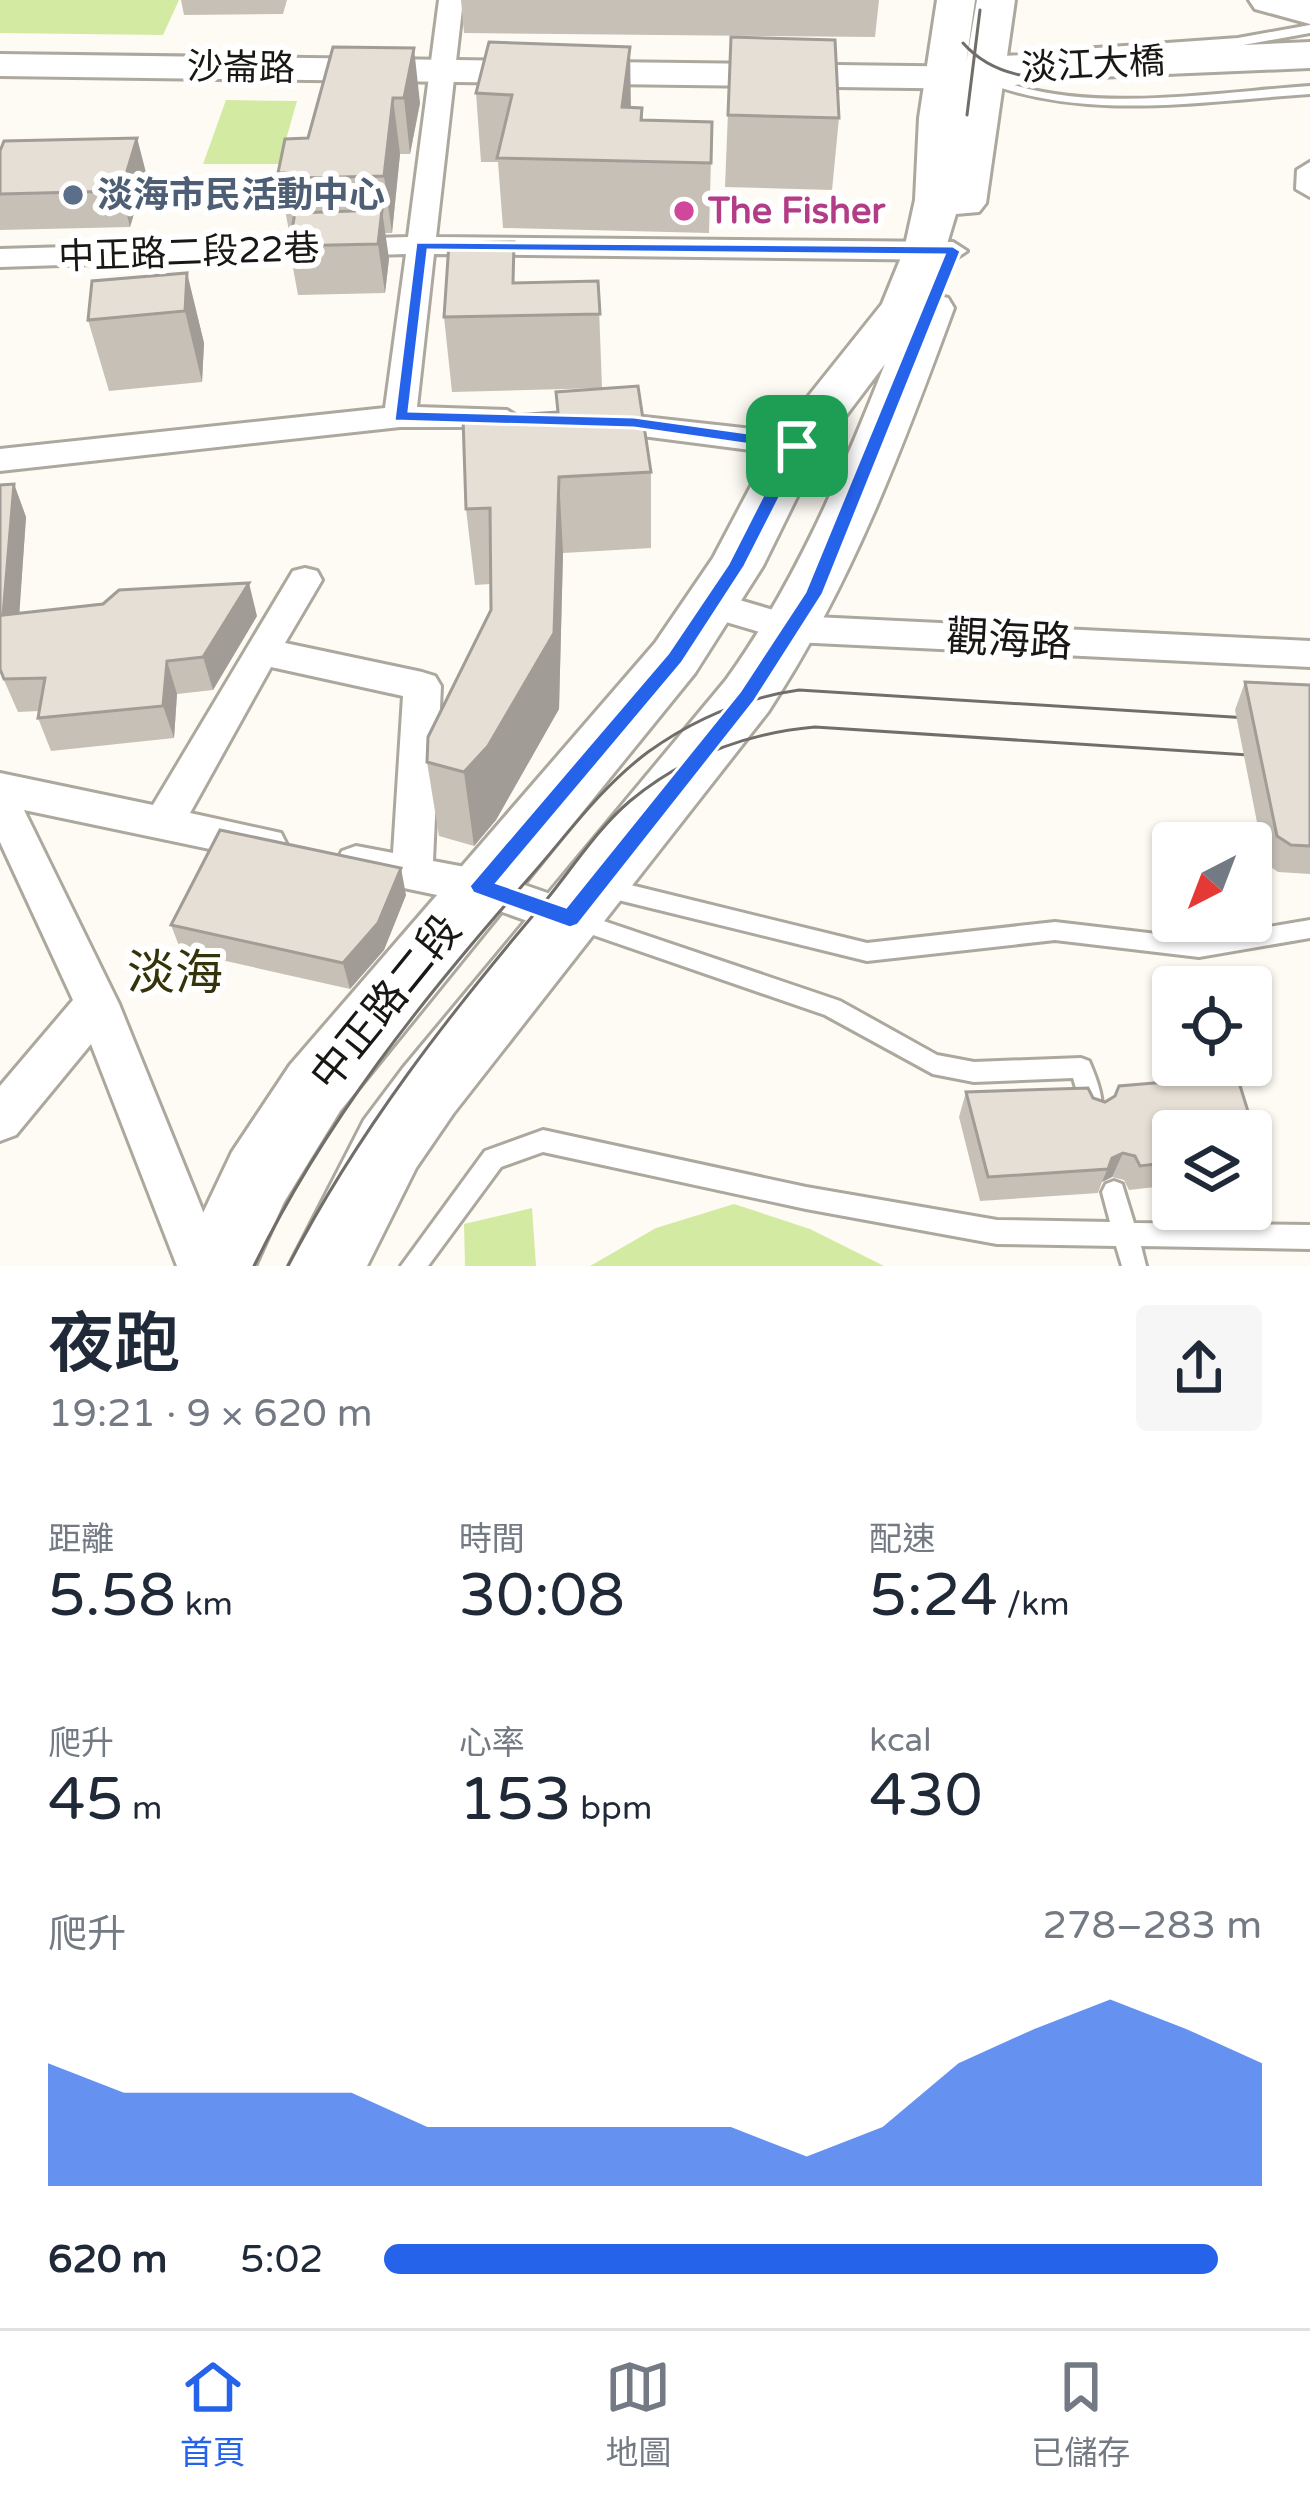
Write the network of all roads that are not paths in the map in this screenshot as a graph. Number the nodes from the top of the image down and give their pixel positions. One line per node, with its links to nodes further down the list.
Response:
1 (451, 0): 9 (street)
2 (956, 0): 10 (main road)
3 (996, 0): 10 (main road)
4 (1270, 0): 5 (highway)
5 (1310, 11)
6 (1310, 29): 10 (lane)
7 (1310, 59): 10 (highway, 淡江大橋)
8 (0, 65): 9 (street, 沙崙路)
9 (440, 71): 10 (street, 沙崙路); 14 (street)
10 (965, 78): 11 (highway, 淡江大橋); 15 (main road, 中正路二段)
11 (1310, 88)
12 (1310, 170): 13 (street)
13 (1310, 189)
14 (421, 245): 15 (street, 中正路二段22巷); 16 (street, 中正路二段22巷); 17 (street)
15 (940, 250): 18 (main road, 中正路二段); 22 (main road, 中正路二段)
16 (0, 258)
17 (400, 417): 18 (street); 19 (street)
18 (797, 446): 21 (main road, 中正路二段)
19 (0, 460)
20 (305, 580): 23 (street)
21 (712, 605): 22 (street, 觀海路); 29 (main road, 中正路二段)
22 (794, 629): 24 (street, 觀海路); 30 (main road, 中正路二段)
23 (261, 652): 27 (street); 28 (street)
24 (1310, 654)
25 (0, 789): 27 (street)
26 (0, 800): 32 (street)
27 (163, 824): 28 (street)
28 (412, 874): 29 (street)
29 (481, 886): 30 (street); 39 (main road, 中正路二段)
30 (582, 903): 31 (lane); 33 (lane); 40 (main road, 中正路二段)
31 (1310, 929)
32 (97, 1004): 34 (street); 38 (street)
33 (1093, 1112)
34 (0, 1120)
35 (1114, 1192): 36 (lane)
36 (1125, 1234): 37 (lane); 41 (lane); 42 (lane)
37 (1310, 1237)
38 (201, 1266)
39 (216, 1266)
40 (327, 1266)
41 (413, 1266)
42 (1134, 1266)

